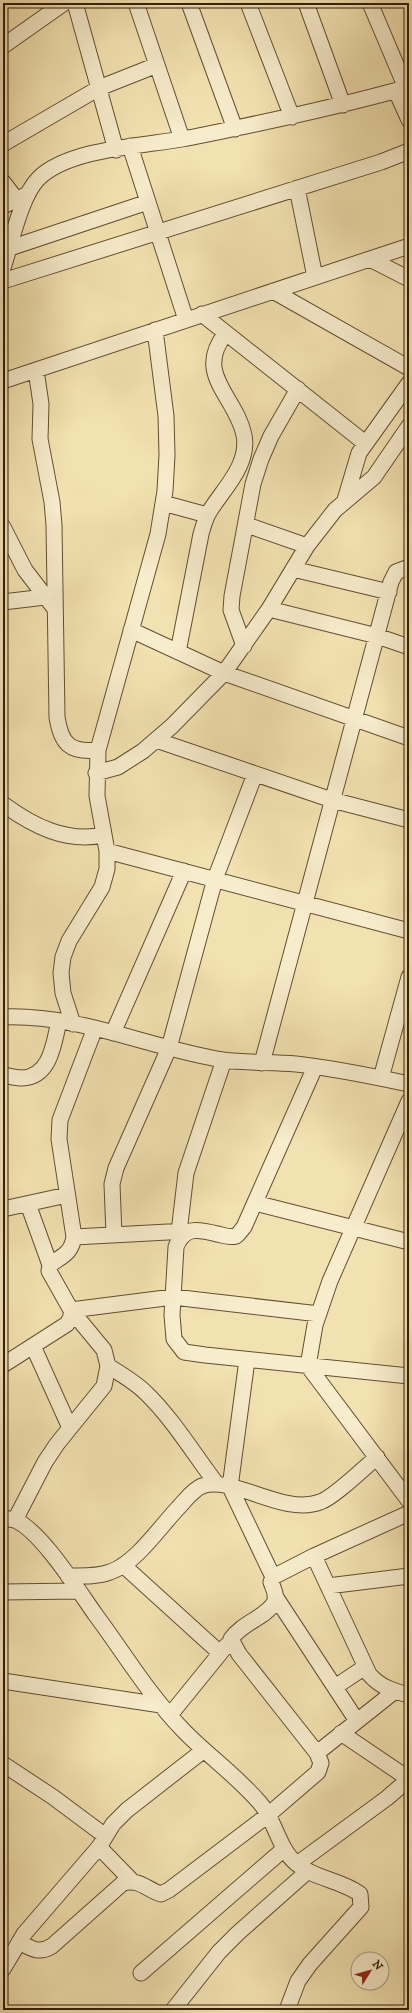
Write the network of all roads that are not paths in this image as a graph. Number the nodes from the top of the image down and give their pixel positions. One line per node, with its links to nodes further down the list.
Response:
1 (64, 3): 8 (street)
2 (75, 3): 10 (street)
3 (136, 3): 9 (street)
4 (189, 3): 15 (street)
5 (248, 3): 13 (street)
6 (306, 3): 12 (street)
7 (370, 3): 11 (street)
8 (3, 46)
9 (157, 65): 10 (street); 16 (street)
10 (99, 88): 17 (street); 19 (street)
11 (404, 88): 12 (street); 14 (street)
12 (343, 105): 13 (street)
13 (292, 117): 15 (street)
14 (409, 120)
15 (234, 129): 16 (street)
16 (182, 139): 18 (street)
17 (3, 144)
18 (130, 146): 19 (street); 24 (street)
19 (116, 150): 23 (street)
20 (409, 151): 22 (street)
21 (3, 182): 23 (street)
22 (297, 188): 25 (street); 30 (street)
23 (16, 200): 27 (street)
24 (148, 202): 25 (street); 27 (street)
25 (158, 231): 32 (street); 35 (street)
26 (409, 246): 28 (street)
27 (10, 248): 29 (street)
28 (370, 259): 30 (street); 31 (street)
29 (3, 268)
30 (316, 277): 33 (street)
31 (409, 279)
32 (3, 281)
33 (273, 291): 34 (street); 38 (street)
34 (202, 314): 35 (street); 37 (street)
35 (186, 320): 36 (street)
36 (155, 330): 39 (street); 46 (street)
37 (226, 333): 42 (street); 47 (street)
38 (409, 368)
39 (36, 370): 40 (street); 56 (street)
40 (3, 381)
41 (409, 383): 44 (street)
42 (298, 390): 44 (street); 48 (street)
43 (409, 426): 45 (street)
44 (365, 443): 45 (street)
45 (345, 500): 50 (street)
46 (163, 503): 47 (street); 58 (street)
47 (207, 515): 62 (street)
48 (247, 525): 50 (street); 60 (street)
49 (3, 527): 54 (street)
50 (307, 546): 52 (street)
51 (409, 567): 53 (street)
52 (293, 569): 53 (street); 57 (street)
53 (389, 592): 59 (street)
54 (45, 597): 55 (street); 56 (street)
55 (3, 602)
56 (55, 609): 67 (street)
57 (269, 609): 59 (street); 60 (street)
58 (131, 630): 62 (street); 67 (street)
59 (377, 636): 61 (street); 64 (street)
60 (244, 646): 63 (street)
61 (409, 647)
62 (178, 652): 63 (street)
63 (224, 673): 64 (street); 66 (street)
64 (354, 719): 65 (street); 70 (street)
65 (409, 738)
66 (156, 740): 68 (street); 69 (street)
67 (98, 750): 68 (street)
68 (96, 773): 73 (street)
69 (255, 774): 70 (street); 76 (street)
70 (332, 800): 72 (street); 77 (street)
71 (3, 804): 73 (street)
72 (409, 820)
73 (104, 835): 74 (street)
74 (107, 851): 75 (street); 81 (street)
75 (184, 871): 76 (street); 83 (street)
76 (215, 879): 77 (street); 84 (street)
77 (305, 902): 78 (street); 86 (street)
78 (409, 931)
79 (409, 977): 89 (street)
80 (3, 1017): 81 (street)
81 (66, 1022): 82 (street); 88 (street)
82 (95, 1028): 83 (street); 92 (street)
83 (113, 1033): 84 (street)
84 (169, 1048): 85 (street); 98 (street)
85 (224, 1060): 86 (street); 97 (street)
86 (262, 1062): 87 (street)
87 (315, 1067): 89 (street); 93 (street)
88 (3, 1075)
89 (381, 1078): 90 (street)
90 (409, 1084)
91 (409, 1101): 96 (street)
92 (67, 1196): 94 (street); 99 (street)
93 (255, 1203): 96 (street); 97 (street)
94 (28, 1204): 95 (street); 101 (street)
95 (3, 1208)
96 (353, 1228): 100 (street); 104 (street)
97 (183, 1231): 98 (street); 102 (street)
98 (114, 1235): 99 (street)
99 (74, 1237): 101 (street)
100 (409, 1242)
101 (50, 1265): 103 (street)
102 (173, 1297): 103 (street); 104 (street); 106 (street)
103 (71, 1310): 105 (street); 108 (street)
104 (319, 1314): 109 (street)
105 (33, 1346): 107 (street); 111 (street)
106 (247, 1360): 109 (street); 114 (street)
107 (3, 1365)
108 (108, 1366): 111 (street); 113 (street)
109 (308, 1366): 110 (street); 112 (street)
110 (409, 1376)
111 (70, 1428): 117 (street)
112 (377, 1457): 114 (street); 115 (street)
113 (216, 1483): 114 (street); 119 (street)
114 (230, 1487): 122 (street)
115 (409, 1501)
116 (409, 1513): 118 (street)
117 (9, 1519): 120 (street)
118 (314, 1556): 122 (street); 123 (street)
119 (123, 1565): 120 (street); 128 (street)
120 (68, 1576): 124 (street)
121 (409, 1576): 123 (street)
122 (273, 1577): 126 (street)
123 (328, 1586): 129 (street)
124 (79, 1591): 125 (street); 134 (street)
125 (3, 1592)
126 (276, 1596): 127 (street); 131 (street)
127 (231, 1639): 128 (street); 138 (street)
128 (220, 1653): 134 (street)
129 (365, 1667): 131 (street); 132 (street)
130 (3, 1681): 134 (street)
131 (334, 1687): 135 (street)
132 (394, 1691): 133 (street); 135 (street)
133 (409, 1696)
134 (165, 1710): 137 (street)
135 (357, 1721): 136 (street)
136 (342, 1733): 138 (street); 140 (street)
137 (204, 1750): 141 (street); 142 (street)
138 (317, 1753): 141 (street)
139 (3, 1764): 142 (street)
140 (409, 1779): 144 (street)
141 (268, 1815): 143 (street); 145 (street)
142 (101, 1841): 145 (street); 146 (street)
143 (284, 1849): 144 (street); 148 (street)
144 (302, 1868): 149 (street); 150 (street)
145 (132, 1881): 146 (street)
146 (19, 1942): 147 (street)
147 (3, 1969)
148 (141, 1973)
149 (173, 2010)
150 (287, 2010)

